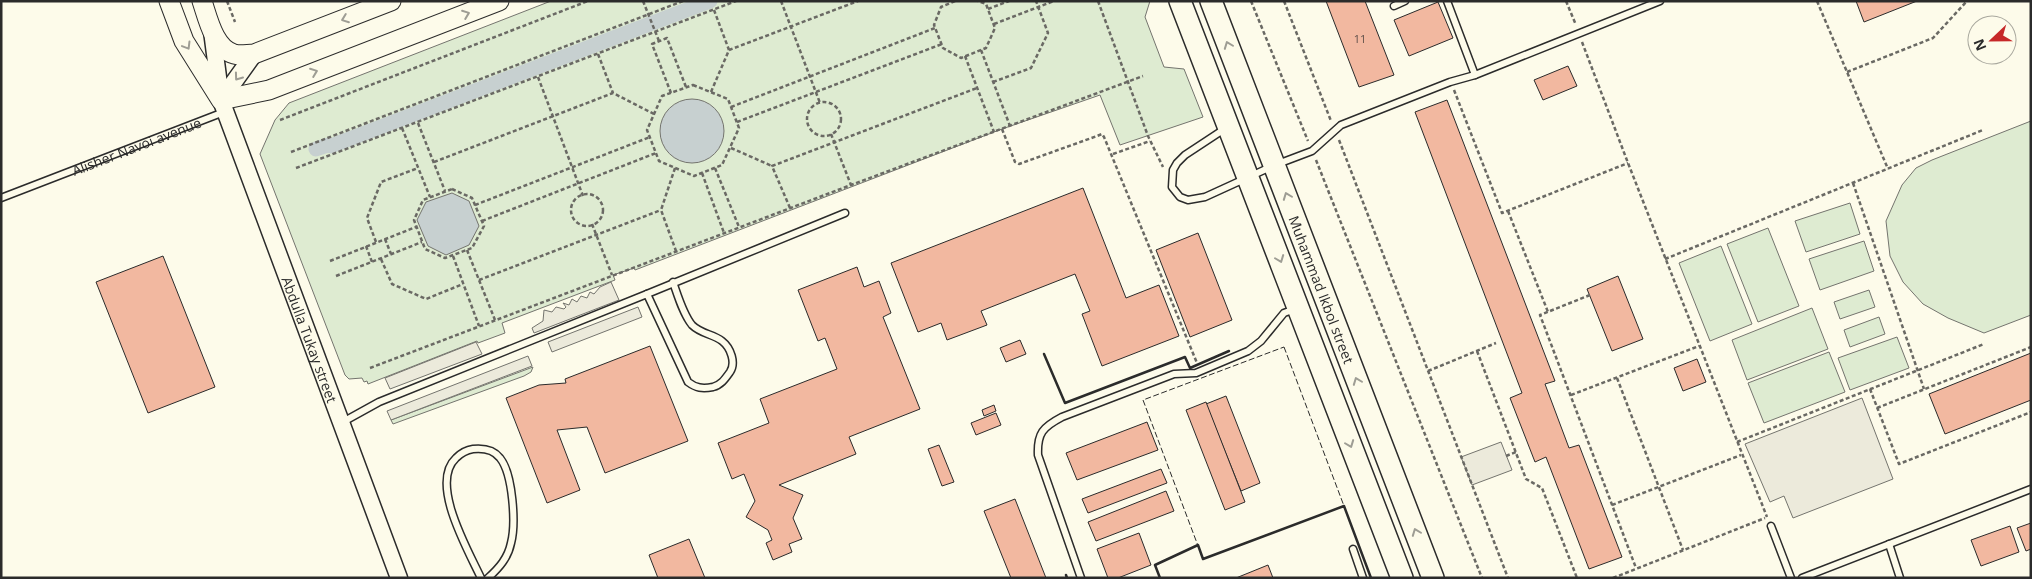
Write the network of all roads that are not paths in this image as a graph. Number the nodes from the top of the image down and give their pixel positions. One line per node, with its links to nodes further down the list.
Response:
1 (169, 1): 14 (main road, one-way to 14)
2 (202, 1): 11 (main road)
3 (390, 1): 12 (main road, one-way to 12)
4 (499, 1): 14 (main road, Alisher Navoi avenue, one-way to 4)
5 (1180, 1): 15 (main road, Muhammad Ikbol street)
6 (1211, 1): 16 (main road, Muhammad Ikbol street, one-way to 6)
7 (1405, 1): 10 (lane)
8 (1447, 1): 13 (lane)
9 (1660, 1): 13 (lane)
10 (1394, 6)
11 (212, 31): 12 (main road); 14 (street, Abdulla Tukay street)
12 (254, 54): 14 (street, one-way to 14)
13 (1475, 75): 16 (lane)
14 (223, 106): 18 (lane, Alisher Navoi avenue); 23 (street, Abdulla Tukay street)
15 (1228, 126): 17 (main road, Muhammad Ikbol street); 17 (lane)
16 (1275, 165): 17 (lane); 34 (main road, Muhammad Ikbol street, one-way to 16)
17 (1248, 177): 22 (main road, Muhammad Ikbol street, one-way to 22)
18 (1, 198)
19 (845, 213): 20 (lane)
20 (673, 282): 21 (lane); 21 (lane)
21 (647, 294): 23 (lane)
22 (1298, 308): 31 (lane); 33 (main road, Muhammad Ikbol street, one-way to 33)
23 (341, 423): 28 (street, Abdulla Tukay street)
24 (2031, 490): 26 (lane)
25 (1771, 526): 35 (lane)
26 (1889, 544): 36 (lane); 37 (lane)
27 (1353, 548): 32 (lane)
28 (399, 578)
29 (480, 578): 30 (lane)
30 (488, 578)
31 (1081, 578)
32 (1363, 578)
33 (1402, 578)
34 (1433, 578)
35 (1792, 578)
36 (1802, 578)
37 (1900, 578)

